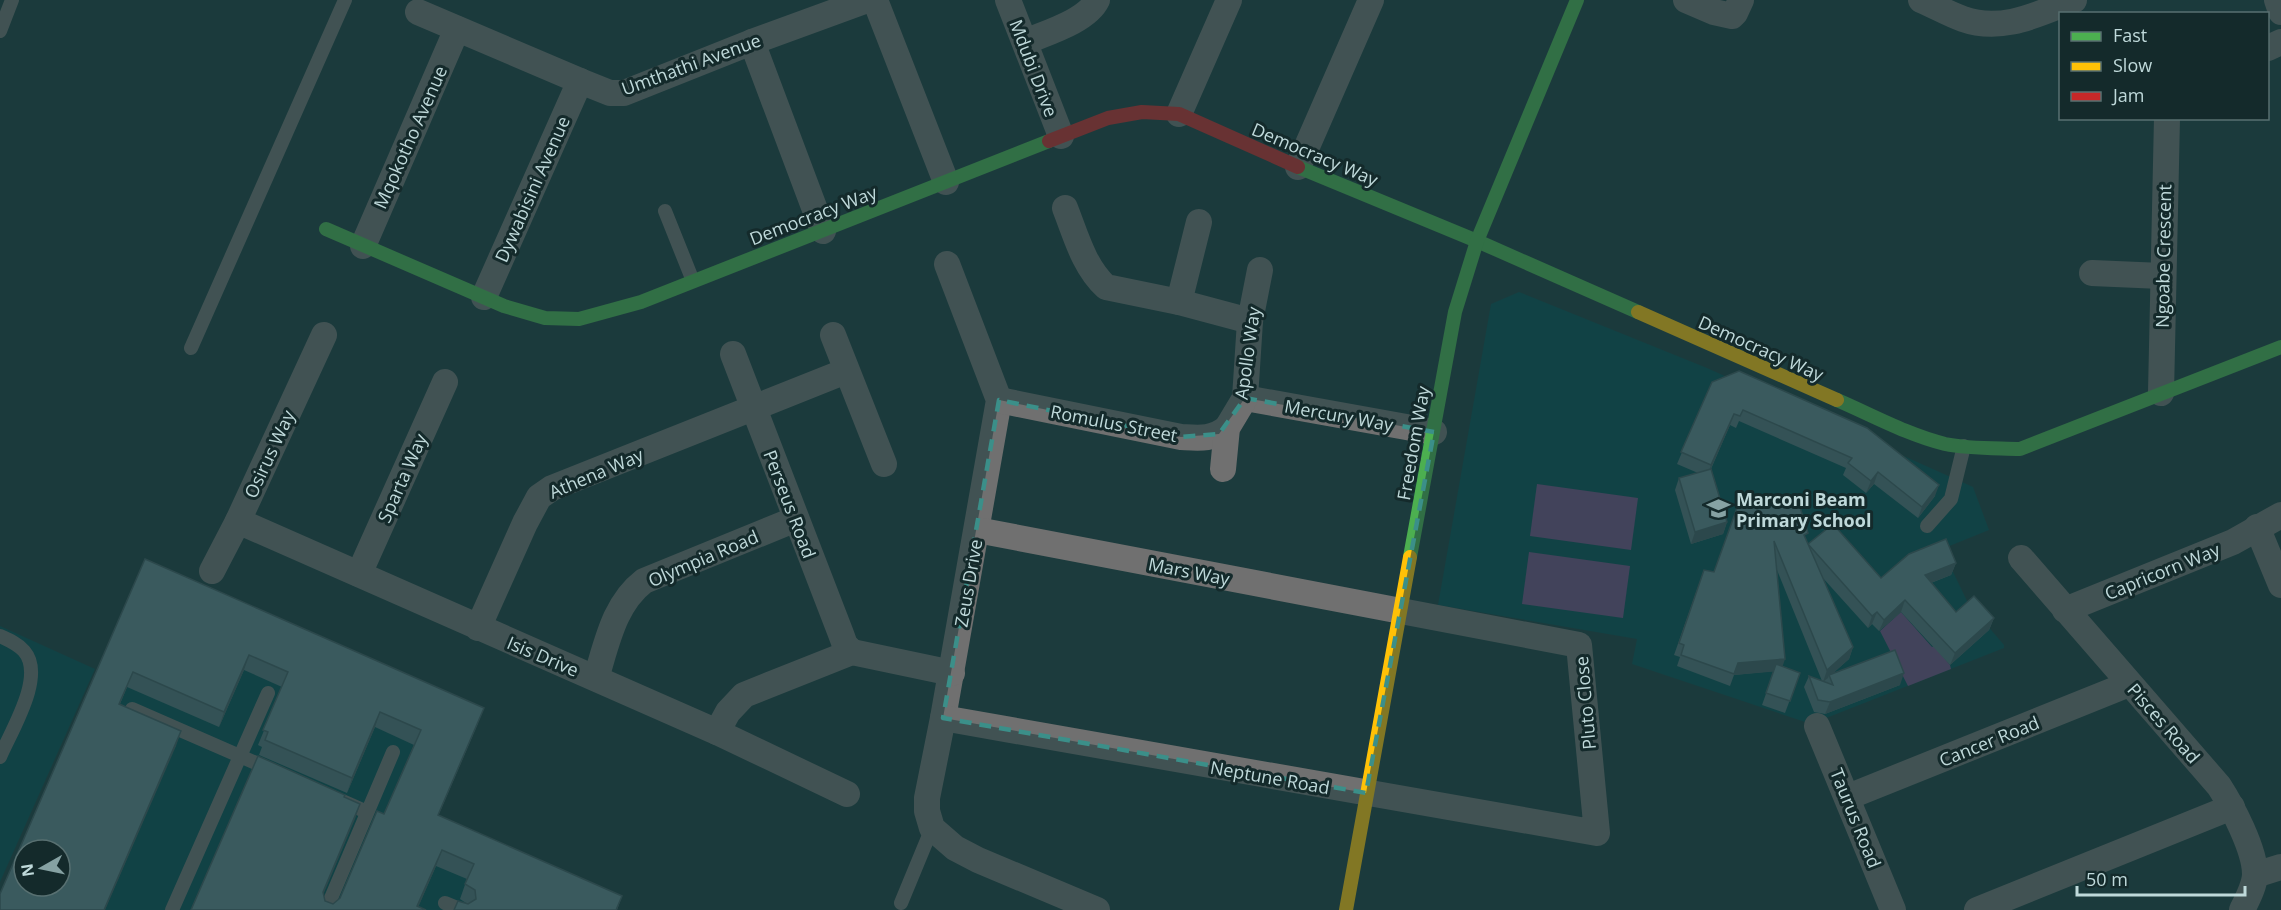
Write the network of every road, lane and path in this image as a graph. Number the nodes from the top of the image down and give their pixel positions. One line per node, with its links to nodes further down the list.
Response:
1 (11, 0): 18 (lane)
2 (345, 0): 45 (lane)
3 (867, 0): 19 (street, Umthathi Avenue)
4 (875, 0): 26 (street)
5 (1008, 0): 20 (street, Mdubi Drive)
6 (1097, 0): 20 (street)
7 (1229, 0): 22 (street)
8 (1371, 0): 25 (street)
9 (1577, 0): 32 (street, Freedom Way)
10 (1686, 0): 14 (street)
11 (1921, 0): 12 (street)
12 (2074, 0)
13 (2277, 0): 16 (street)
14 (1737, 8)
15 (418, 12): 17 (street, Umthathi Avenue)
16 (2281, 12)
17 (457, 29): 21 (street, Umthathi Avenue); 33 (street, Mqokotho Avenue)
18 (0, 31)
19 (752, 42): 21 (street, Umthathi Avenue); 31 (street)
20 (1025, 42): 24 (street, Mdubi Drive)
21 (580, 81): 39 (street, Dywabisini Avenue)
22 (1179, 114): 24 (street, Democracy Way); 25 (street, Democracy Way)
23 (2167, 120): 37 (street, Ngoabe Crescent)
24 (1061, 136): 26 (street, Democracy Way)
25 (1298, 167): 32 (street, Democracy Way)
26 (946, 182): 31 (street, Democracy Way)
27 (1065, 208): 40 (street)
28 (665, 211): 38 (lane)
29 (1199, 222): 40 (street)
30 (326, 229): 33 (street, Democracy Way)
31 (822, 231): 38 (street, Democracy Way)
32 (1477, 241): 54 (street, Freedom Way); 55 (street, Democracy Way)
33 (363, 246): 39 (street, Democracy Way)
34 (947, 264): 51 (street)
35 (1260, 270): 41 (street, Apollo Way)
36 (2092, 273): 37 (street)
37 (2162, 276): 49 (street, Ngoabe Crescent)
38 (693, 281): 39 (street, Democracy Way)
39 (484, 297)
40 (1179, 302): 41 (street)
41 (1250, 321): 50 (street, Apollo Way)
42 (832, 334): 47 (street)
43 (324, 335): 60 (street, Osirus Way)
44 (2281, 347): 49 (street, Democracy Way)
45 (191, 348)
46 (733, 354): 52 (street, Perseus Road)
47 (846, 371): 52 (street, Athena Way); 56 (street)
48 (445, 382): 66 (street, Sparta Way)
49 (2161, 393): 55 (street, Democracy Way)
50 (1245, 398): 53 (street, Apollo Way); 54 (street, Mercury Way)
51 (999, 400): 53 (street, Romulus Street); 63 (street, Zeus Drive)
52 (753, 409): 59 (street, Perseus Road); 70 (street, Athena Way)
53 (1227, 429): 57 (street, Apollo Way)
54 (1434, 432): 69 (street, Freedom Way)
55 (1964, 446): 61 (lane)
56 (884, 464)
57 (1223, 469)
58 (2281, 514): 62 (street, Capricorn Way)
59 (796, 519): 72 (street, Perseus Road); 74 (street, Olympia Road)
60 (238, 521): 65 (street, Osirus Way); 66 (street, Isis Drive)
61 (1927, 526)
62 (2257, 527): 67 (street); 68 (street, Capricorn Way)
63 (977, 530): 69 (street, Mars Way); 73 (street, Zeus Drive)
64 (2022, 558): 68 (street, Pisces Road)
65 (212, 571)
66 (359, 574): 70 (street, Isis Drive)
67 (2281, 585)
68 (2065, 610): 75 (street, Pisces Road)
69 (1401, 611): 85 (street, Freedom Way); 92 (street, Pluto Close)
70 (478, 628): 74 (street, Isis Drive)
71 (0, 636): 82 (lane)
72 (852, 652): 73 (street); 80 (street)
73 (952, 672): 78 (street, Zeus Drive)
74 (596, 678): 80 (street, Isis Drive)
75 (2129, 684): 88 (street, Cancer Road); 89 (street, Pisces Road)
76 (268, 693): 83 (lane)
77 (132, 709): 83 (lane)
78 (944, 718): 85 (street, Neptune Road); 91 (street, Zeus Drive)
79 (1817, 726): 88 (street, Taurus Road)
80 (717, 732): 87 (street, Isis Drive)
81 (393, 752): 90 (lane)
82 (0, 757)
83 (241, 757): 84 (lane); 97 (lane)
84 (283, 775)
85 (1366, 793): 92 (street, Neptune Road); 101 (street, Freedom Way)
86 (325, 794): 90 (lane)
87 (847, 794)
88 (1848, 797): 102 (street, Taurus Road)
89 (2232, 807): 94 (street, Pisces Road); 103 (street)
90 (367, 812): 98 (lane)
91 (932, 828): 96 (lane); 100 (street)
92 (1597, 833)
93 (2281, 867): 94 (street)
94 (2255, 874): 104 (street)
95 (445, 903): 99 (lane)
96 (901, 903)
97 (172, 910)
98 (326, 910)
99 (462, 910)
100 (1097, 910)
101 (1346, 910)
102 (1893, 910)
103 (1977, 910)
104 (2242, 910)

